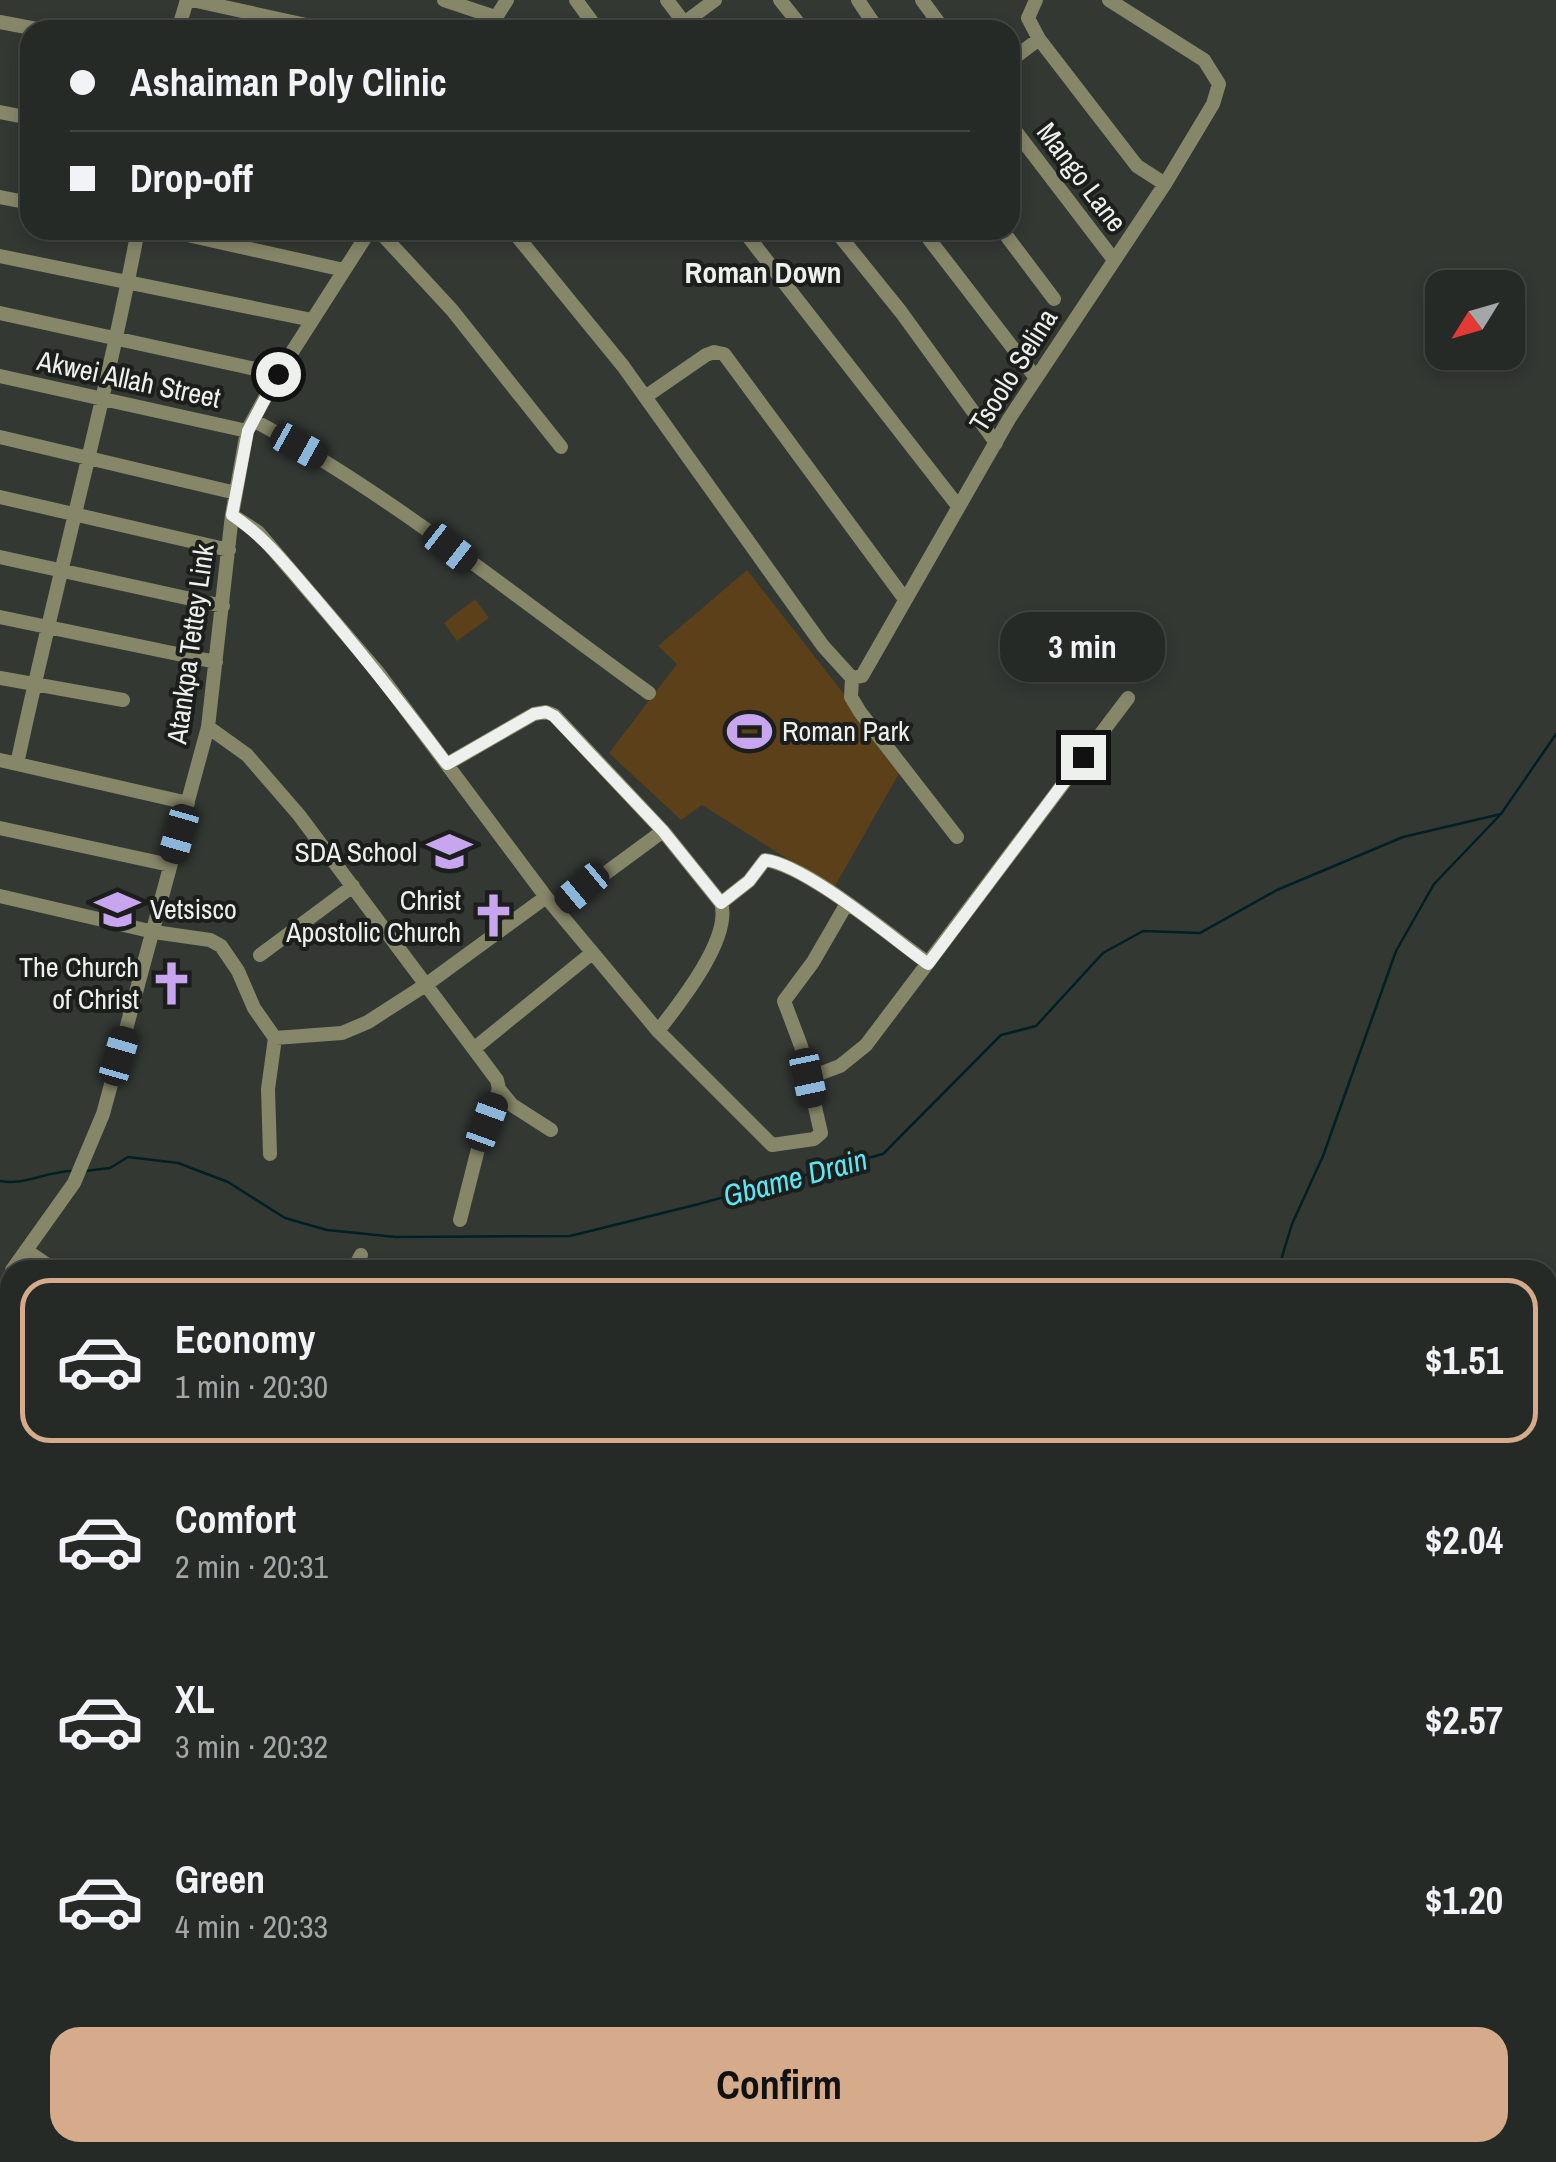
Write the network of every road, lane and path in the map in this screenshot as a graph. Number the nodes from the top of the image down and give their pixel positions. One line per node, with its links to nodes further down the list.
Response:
1 (189, 0): 7 (street)
2 (444, 0): 8 (street)
3 (715, 0): 9 (street)
4 (780, 0): 10 (street)
5 (1036, 0): 11 (street)
6 (1109, 0): 14 (street, Tsoolo Selina)
7 (282, 20)
8 (478, 20)
9 (694, 20)
10 (796, 20)
11 (1039, 39): 12 (street); 14 (street)
12 (1020, 53)
13 (1020, 137): 25 (street, Mango Lane)
14 (1165, 184): 25 (street, Tsoolo Selina)
15 (136, 240): 27 (street)
16 (210, 240): 26 (street)
17 (364, 240): 26 (street, Atankpa Tettey Link)
18 (387, 240): 40 (street)
19 (520, 240): 35 (street)
20 (751, 240): 44 (street)
21 (843, 240): 39 (street)
22 (930, 240): 34 (street)
23 (1009, 240): 28 (street)
24 (0, 256): 27 (street)
25 (1114, 260): 34 (street, Tsoolo Selina)
26 (344, 270): 30 (street, Atankpa Tettey Link)
27 (128, 281): 30 (street); 31 (street)
28 (1054, 300)
29 (0, 313): 31 (street)
30 (312, 320): 32 (street, Atankpa Tettey Link)
31 (116, 338): 32 (street); 36 (street)
32 (278, 374): 37 (street, Atankpa Tettey Link)
33 (0, 376): 36 (street, Akwei Allah Street)
34 (1036, 378): 39 (street, Tsoolo Selina)
35 (645, 396): 50 (street); 56 (street)
36 (103, 397): 37 (street, Akwei Allah Street); 41 (street)
37 (250, 426): 42 (street, Atankpa Tettey Link); 58 (street, Akwei Allah Street)
38 (0, 438): 41 (street)
39 (996, 443): 44 (street, Tsoolo Selina)
40 (561, 447)
41 (86, 456): 42 (street); 45 (street)
42 (236, 493): 46 (street, Atankpa Tettey Link)
43 (0, 497): 45 (street)
44 (958, 506): 50 (street, Tsoolo Selina)
45 (75, 514): 47 (street); 49 (street)
46 (232, 515): 47 (street, Atankpa Tettey Link); 64 (street)
47 (229, 550): 51 (street, Atankpa Tettey Link)
48 (0, 558): 49 (street)
49 (60, 570): 51 (street); 53 (street)
50 (904, 598): 56 (street, Tsoolo Selina)
51 (223, 606): 54 (street, Atankpa Tettey Link)
52 (0, 617): 53 (street)
53 (47, 626): 54 (street); 57 (street)
54 (216, 662): 61 (street, Atankpa Tettey Link)
55 (0, 678): 57 (street)
56 (852, 678): 68 (street)
57 (34, 684): 60 (street); 63 (street)
58 (649, 693)
59 (1128, 698): 79 (street)
60 (123, 700)
61 (208, 727): 65 (street, Atankpa Tettey Link); 70 (street)
62 (0, 760): 63 (street)
63 (17, 764): 65 (street)
64 (447, 764): 67 (street); 72 (street)
65 (188, 803): 69 (street, Atankpa Tettey Link)
66 (0, 828): 69 (street)
67 (663, 831): 73 (street); 75 (street)
68 (958, 837)
69 (170, 865): 76 (street, Atankpa Tettey Link)
70 (353, 886): 78 (street); 80 (street)
71 (0, 896): 76 (street)
72 (546, 896): 75 (street); 80 (street)
73 (721, 903): 74 (street); 81 (street)
74 (846, 905): 79 (street); 84 (street)
75 (558, 909): 77 (street)
76 (154, 932): 82 (street); 89 (street, Atankpa Tettey Link)
77 (592, 953): 81 (street); 83 (street)
78 (260, 955)
79 (928, 964): 84 (street)
80 (427, 984): 82 (street); 83 (street)
81 (658, 1031): 84 (street)
82 (276, 1038): 87 (street)
83 (476, 1047): 85 (street)
84 (808, 1078)
85 (498, 1089): 86 (street); 88 (street)
86 (552, 1130)
87 (270, 1154)
88 (460, 1220)
89 (27, 1251): 91 (street, Atankpa Tettey Link); 92 (street)
90 (361, 1255): 93 (street)
91 (20, 1260)
92 (40, 1260)
93 (358, 1260)

